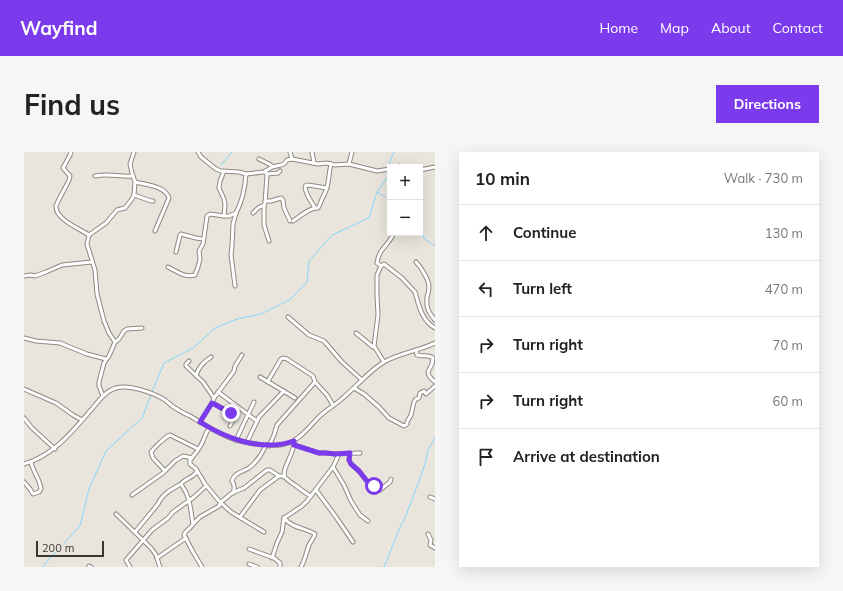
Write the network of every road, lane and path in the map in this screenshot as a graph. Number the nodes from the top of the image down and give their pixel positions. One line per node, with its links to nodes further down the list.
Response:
1 (71, 152): 32 (street)
2 (134, 152): 21 (street)
3 (198, 152): 16 (street)
4 (290, 152): 8 (street)
5 (312, 152): 9 (street)
6 (352, 152): 11 (street)
7 (259, 159): 12 (street)
8 (292, 159): 9 (street); 12 (street)
9 (314, 163): 10 (street)
10 (331, 164): 11 (street); 23 (street)
11 (349, 164): 14 (street)
12 (272, 167): 18 (street)
13 (435, 167): 15 (street)
14 (387, 169)
15 (423, 169)
16 (224, 171): 19 (street); 30 (street)
17 (280, 171): 18 (street)
18 (266, 173): 19 (street); 26 (street)
19 (246, 174): 28 (street)
20 (94, 176): 21 (street)
21 (133, 176): 22 (street)
22 (135, 182): 24 (street); 31 (street)
23 (327, 188): 27 (street); 27 (street)
24 (134, 195): 25 (street); 32 (street)
25 (153, 201)
26 (265, 203): 27 (street); 29 (street); 35 (street)
27 (315, 208)
28 (236, 213): 30 (street); 42 (street)
29 (253, 213)
30 (224, 216): 34 (street)
31 (155, 230)
32 (89, 235): 37 (street)
33 (392, 236): 39 (street)
34 (203, 239): 36 (street); 40 (street)
35 (269, 241)
36 (176, 252)
37 (92, 262): 41 (street); 49 (street)
38 (416, 262): 44 (street)
39 (381, 266): 46 (street); 51 (street)
40 (168, 267)
41 (24, 276)
42 (235, 286)
43 (288, 317): 60 (street)
44 (435, 320)
45 (142, 328): 49 (street)
46 (435, 328)
47 (356, 333): 51 (street)
48 (24, 338): 55 (street)
49 (115, 342): 55 (street)
50 (435, 344): 52 (street)
51 (375, 348): 57 (street)
52 (416, 350): 57 (street); 63 (street)
53 (242, 355): 68 (street)
54 (210, 356): 58 (street)
55 (106, 359): 69 (street)
56 (188, 361): 58 (street)
57 (384, 362): 60 (street)
58 (196, 376): 70 (street)
59 (260, 377): 61 (street)
60 (362, 380): 65 (street)
61 (268, 382): 62 (street); 67 (street)
62 (315, 382): 74 (street); 85 (street)
63 (435, 382)
64 (435, 386): 65 (street)
65 (354, 388): 74 (street)
66 (24, 389): 77 (street)
67 (284, 391): 71 (street); 78 (street)
68 (218, 392): 70 (street); 75 (street)
69 (103, 396): 77 (street); 79 (street)
70 (214, 398): 73 (street)
71 (295, 398)
72 (254, 402): 75 (street)
73 (212, 403): 79 (street); 80 (street)
74 (333, 405): 84 (street)
75 (248, 415): 78 (street); 82 (street)
76 (24, 418): 86 (street)
77 (82, 420): 86 (street)
78 (257, 421): 83 (street)
79 (200, 422): 81 (street)
80 (230, 426)
81 (210, 428): 82 (street); 87 (street)
82 (236, 440): 83 (street)
83 (247, 442): 85 (street)
84 (294, 443): 85 (street); 90 (street); 98 (street)
85 (268, 445): 104 (street)
86 (55, 449): 92 (street)
87 (198, 449): 91 (street); 95 (street)
88 (350, 453): 89 (street); 90 (street); 99 (street)
89 (360, 453)
90 (339, 454): 94 (street)
91 (192, 458): 95 (street); 96 (street)
92 (31, 462): 93 (street); 100 (street)
93 (24, 464)
94 (333, 467): 103 (street); 114 (street)
95 (165, 471): 105 (street)
96 (197, 471): 101 (street); 102 (street)
97 (279, 476): 98 (street); 104 (street); 112 (street)
98 (284, 477): 106 (street)
99 (392, 479)
100 (24, 482)
101 (181, 484): 108 (street); 116 (street)
102 (206, 486): 108 (street); 110 (street)
103 (316, 490): 106 (street); 121 (street)
104 (232, 493): 110 (street)
105 (132, 495)
106 (311, 496): 113 (street)
107 (430, 497): 109 (street)
108 (189, 499): 115 (street); 120 (street)
109 (435, 499)
110 (221, 502): 112 (street); 115 (street)
111 (116, 514): 116 (street)
112 (240, 517): 117 (street)
113 (284, 518): 125 (street); 132 (street)
114 (368, 521)
115 (193, 524): 119 (street)
116 (135, 532): 120 (street)
117 (264, 532)
118 (428, 534): 122 (street)
119 (186, 538): 124 (street); 129 (street)
120 (143, 540): 124 (street); 127 (street)
121 (353, 542)
122 (435, 548)
123 (248, 549): 125 (street)
124 (157, 558): 128 (street)
125 (272, 558): 131 (street)
126 (249, 564): 130 (street)
127 (130, 567)
128 (160, 567)
129 (202, 567)
130 (257, 567)
131 (280, 567)
132 (301, 567)

